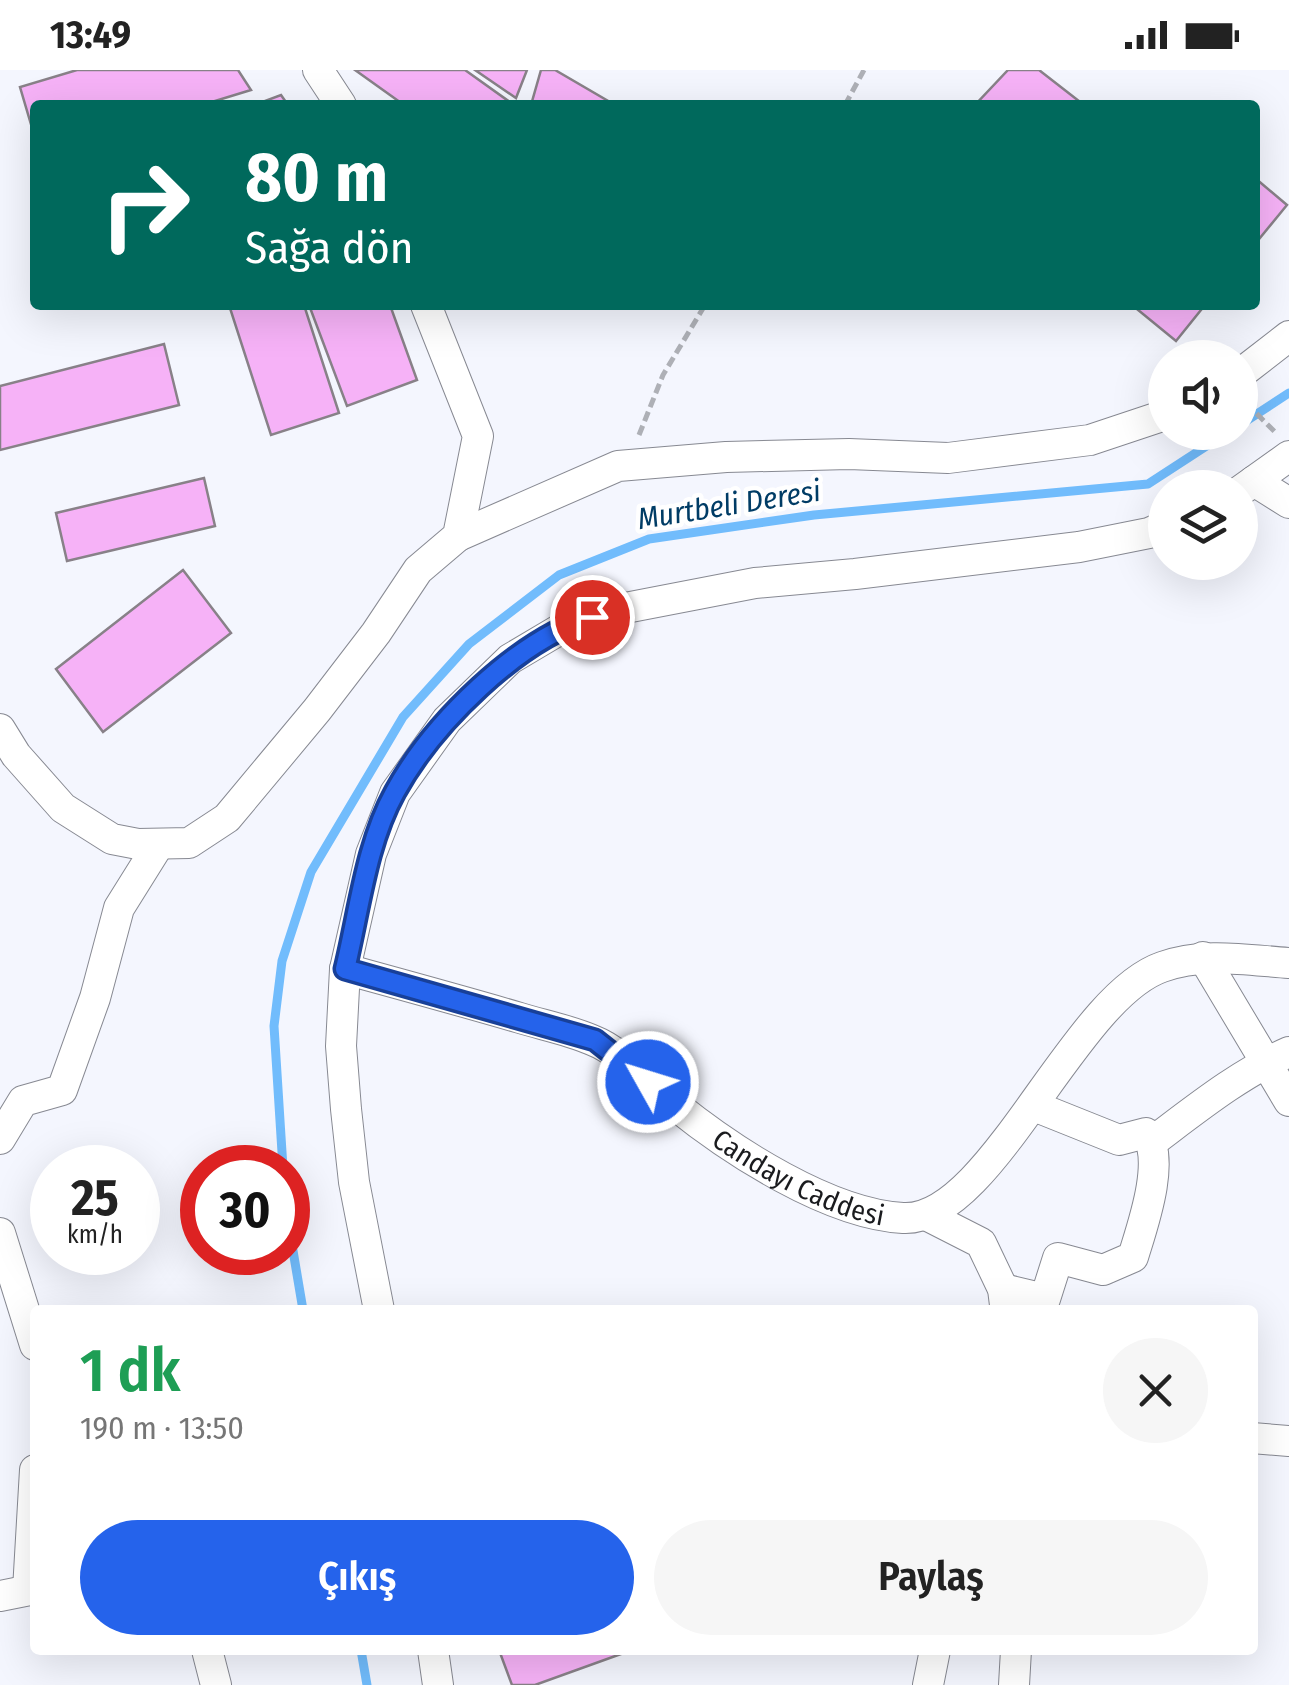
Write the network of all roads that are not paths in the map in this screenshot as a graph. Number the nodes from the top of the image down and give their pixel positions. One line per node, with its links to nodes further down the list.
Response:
1 (318, 70): 2 (street)
2 (338, 100)
3 (428, 310): 12 (street)
4 (1289, 336): 5 (street)
5 (1258, 360)
6 (1148, 421): 12 (street)
7 (1282, 444): 8 (street)
8 (1258, 473)
9 (1258, 491): 10 (street)
10 (1289, 504)
11 (1148, 533): 17 (street)
12 (458, 536): 14 (street)
13 (0, 729): 14 (street)
14 (159, 844): 21 (street)
15 (1203, 957): 16 (street, Candayı Caddesi); 18 (street); 20 (street, Candayı Caddesi)
16 (1289, 962)
17 (345, 969): 23 (street, Candayı Caddesi); 26 (street)
18 (1277, 1057): 19 (street); 22 (street)
19 (1289, 1101)
20 (1034, 1106): 22 (street); 23 (street, Candayı Caddesi)
21 (0, 1139)
22 (1152, 1142): 25 (street)
23 (928, 1216): 25 (street)
24 (0, 1234): 27 (street)
25 (1005, 1299)
26 (378, 1305)
27 (30, 1329)
28 (1258, 1438): 29 (street)
29 (1289, 1441)
30 (30, 1514): 31 (street)
31 (21, 1592)
32 (208, 1655): 36 (street)
33 (434, 1655): 37 (street)
34 (934, 1655): 38 (street)
35 (1016, 1655): 39 (street)
36 (216, 1685)
37 (438, 1685)
38 (928, 1685)
39 (1014, 1685)

